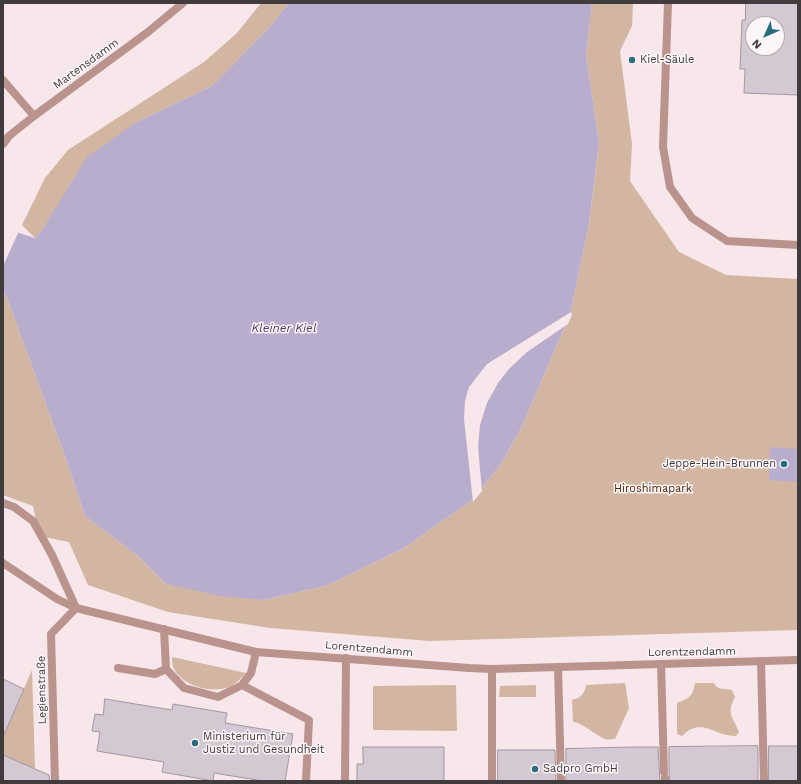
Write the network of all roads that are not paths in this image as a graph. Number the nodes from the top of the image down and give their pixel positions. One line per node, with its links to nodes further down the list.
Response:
1 (183, 3): 4 (street, Martensdamm)
2 (668, 3): 6 (street)
3 (3, 80): 4 (street)
4 (34, 116): 5 (street, Martensdamm)
5 (3, 144)
6 (798, 245)
7 (3, 503): 9 (street)
8 (3, 563): 9 (street, Lorentzendamm)
9 (76, 608): 10 (street, Lorentzendamm); 22 (street, Legienstraße)
10 (164, 629): 11 (street, Lorentzendamm); 18 (street)
11 (256, 652): 12 (street, Lorentzendamm); 20 (street)
12 (346, 658): 19 (street, Lorentzendamm); 24 (street)
13 (798, 660): 14 (street, Lorentzendamm)
14 (761, 661): 15 (street, Lorentzendamm); 27 (street)
15 (661, 664): 16 (street, Lorentzendamm); 21 (street)
16 (558, 667): 19 (street, Lorentzendamm); 26 (street)
17 (118, 668): 18 (street)
18 (166, 669): 20 (street)
19 (492, 669): 25 (street)
20 (242, 685): 23 (street)
21 (665, 777)
22 (55, 781)
23 (306, 781)
24 (345, 781)
25 (492, 781)
26 (561, 781)
27 (764, 781)

